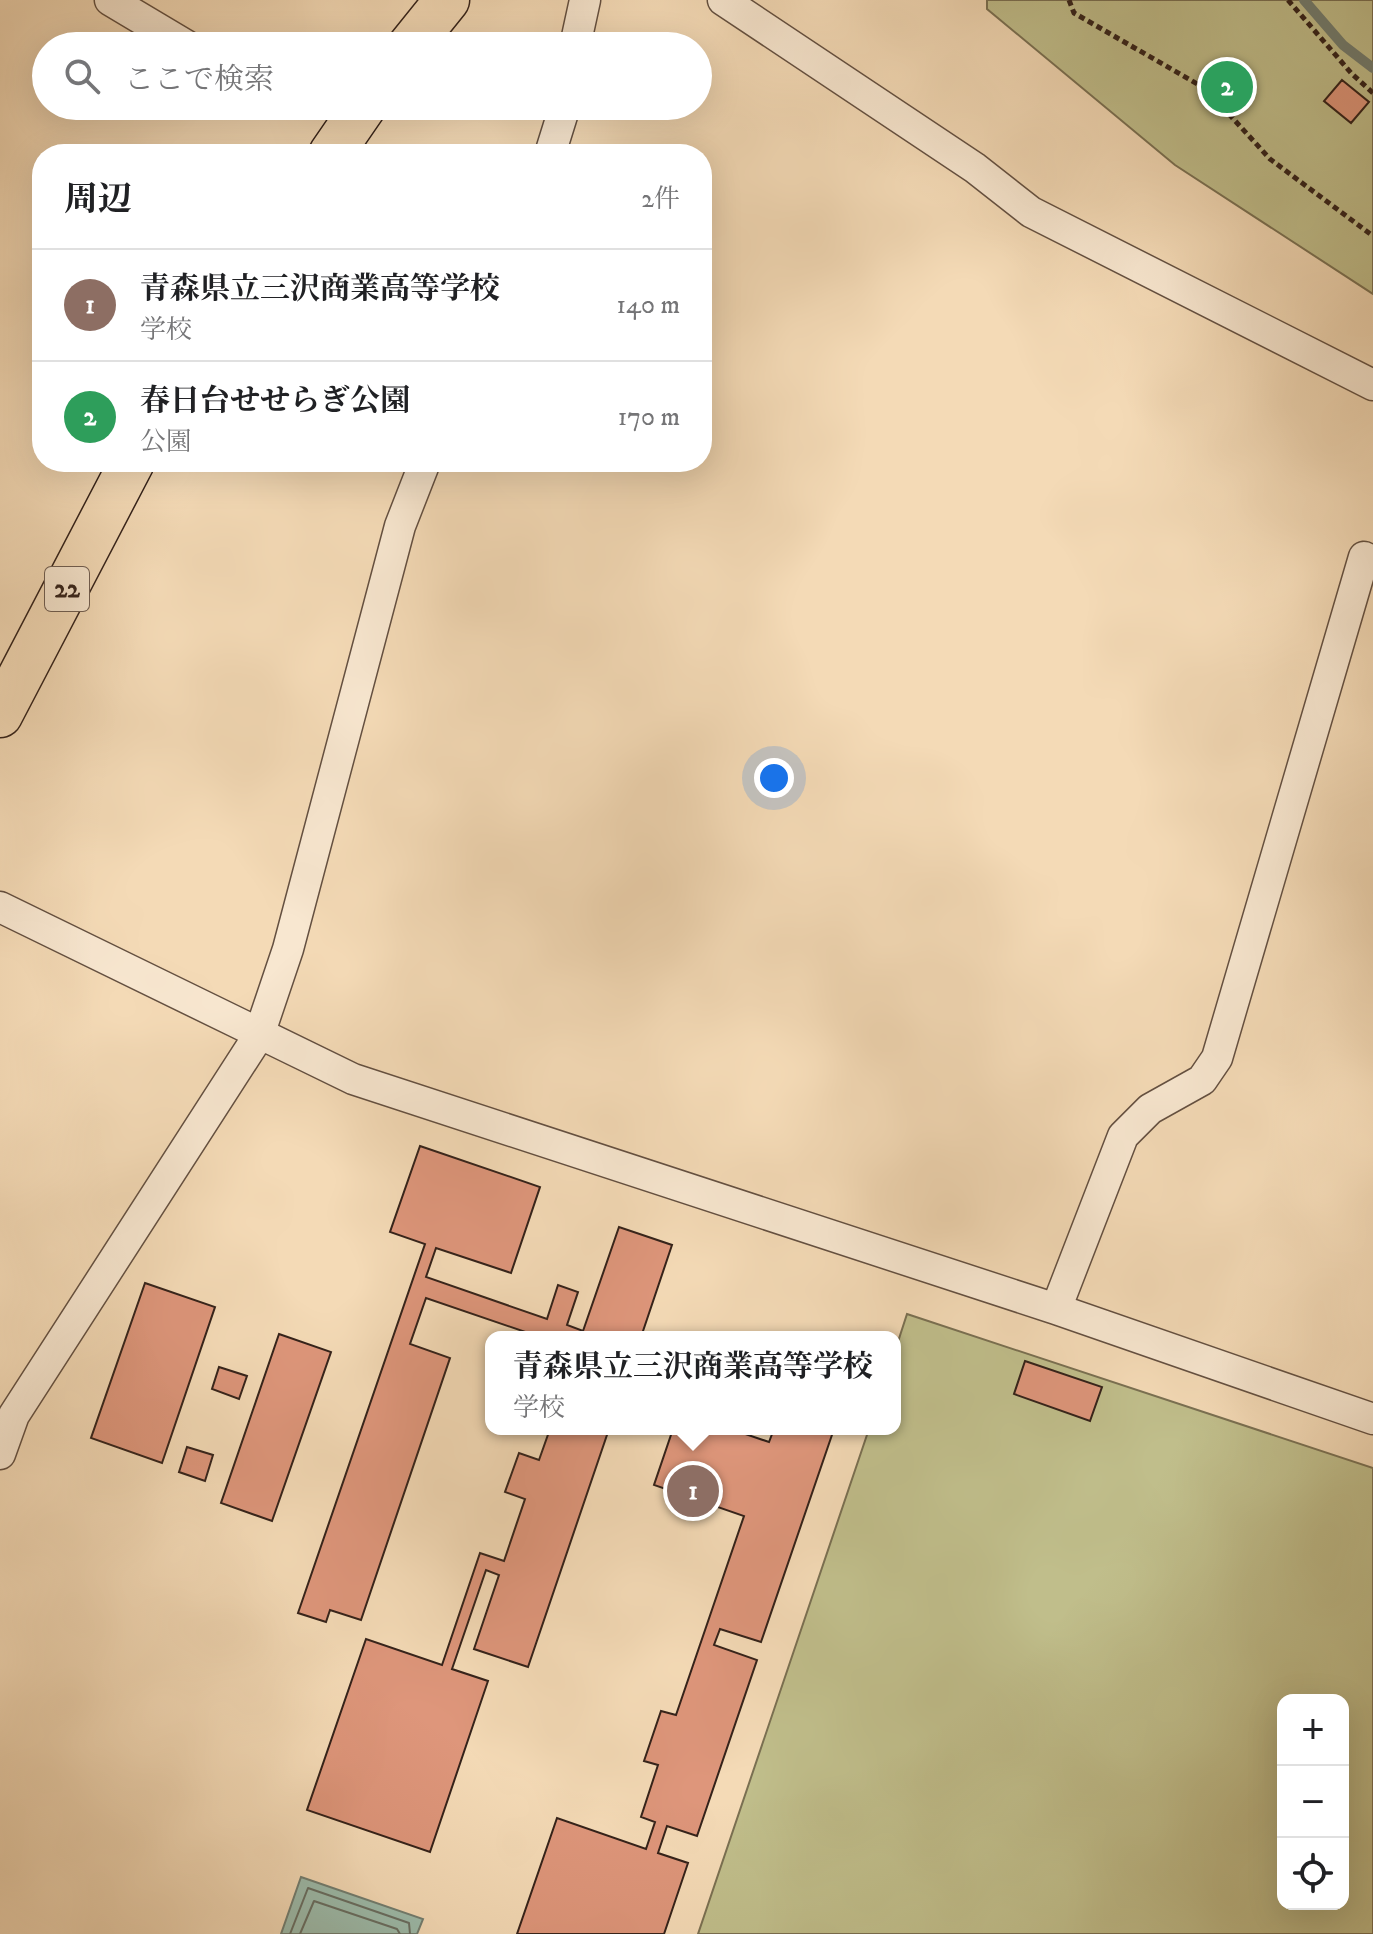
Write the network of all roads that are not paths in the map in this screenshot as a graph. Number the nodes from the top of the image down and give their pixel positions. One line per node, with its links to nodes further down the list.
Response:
1 (110, 0): 5 (street)
2 (447, 0): 6 (main road)
3 (585, 0): 7 (street)
4 (723, 0): 12 (street)
5 (164, 32)
6 (421, 32)
7 (578, 32)
8 (354, 120): 10 (main road)
9 (561, 120): 11 (street)
10 (338, 144)
11 (553, 144)
12 (1373, 385)
13 (127, 472): 16 (main road, 22)
14 (421, 472): 18 (street)
15 (1373, 561): 19 (street)
16 (0, 715)
17 (0, 907): 18 (street)
18 (259, 1035): 19 (street); 21 (street)
19 (1056, 1309): 20 (street)
20 (1373, 1419)
21 (0, 1454)

